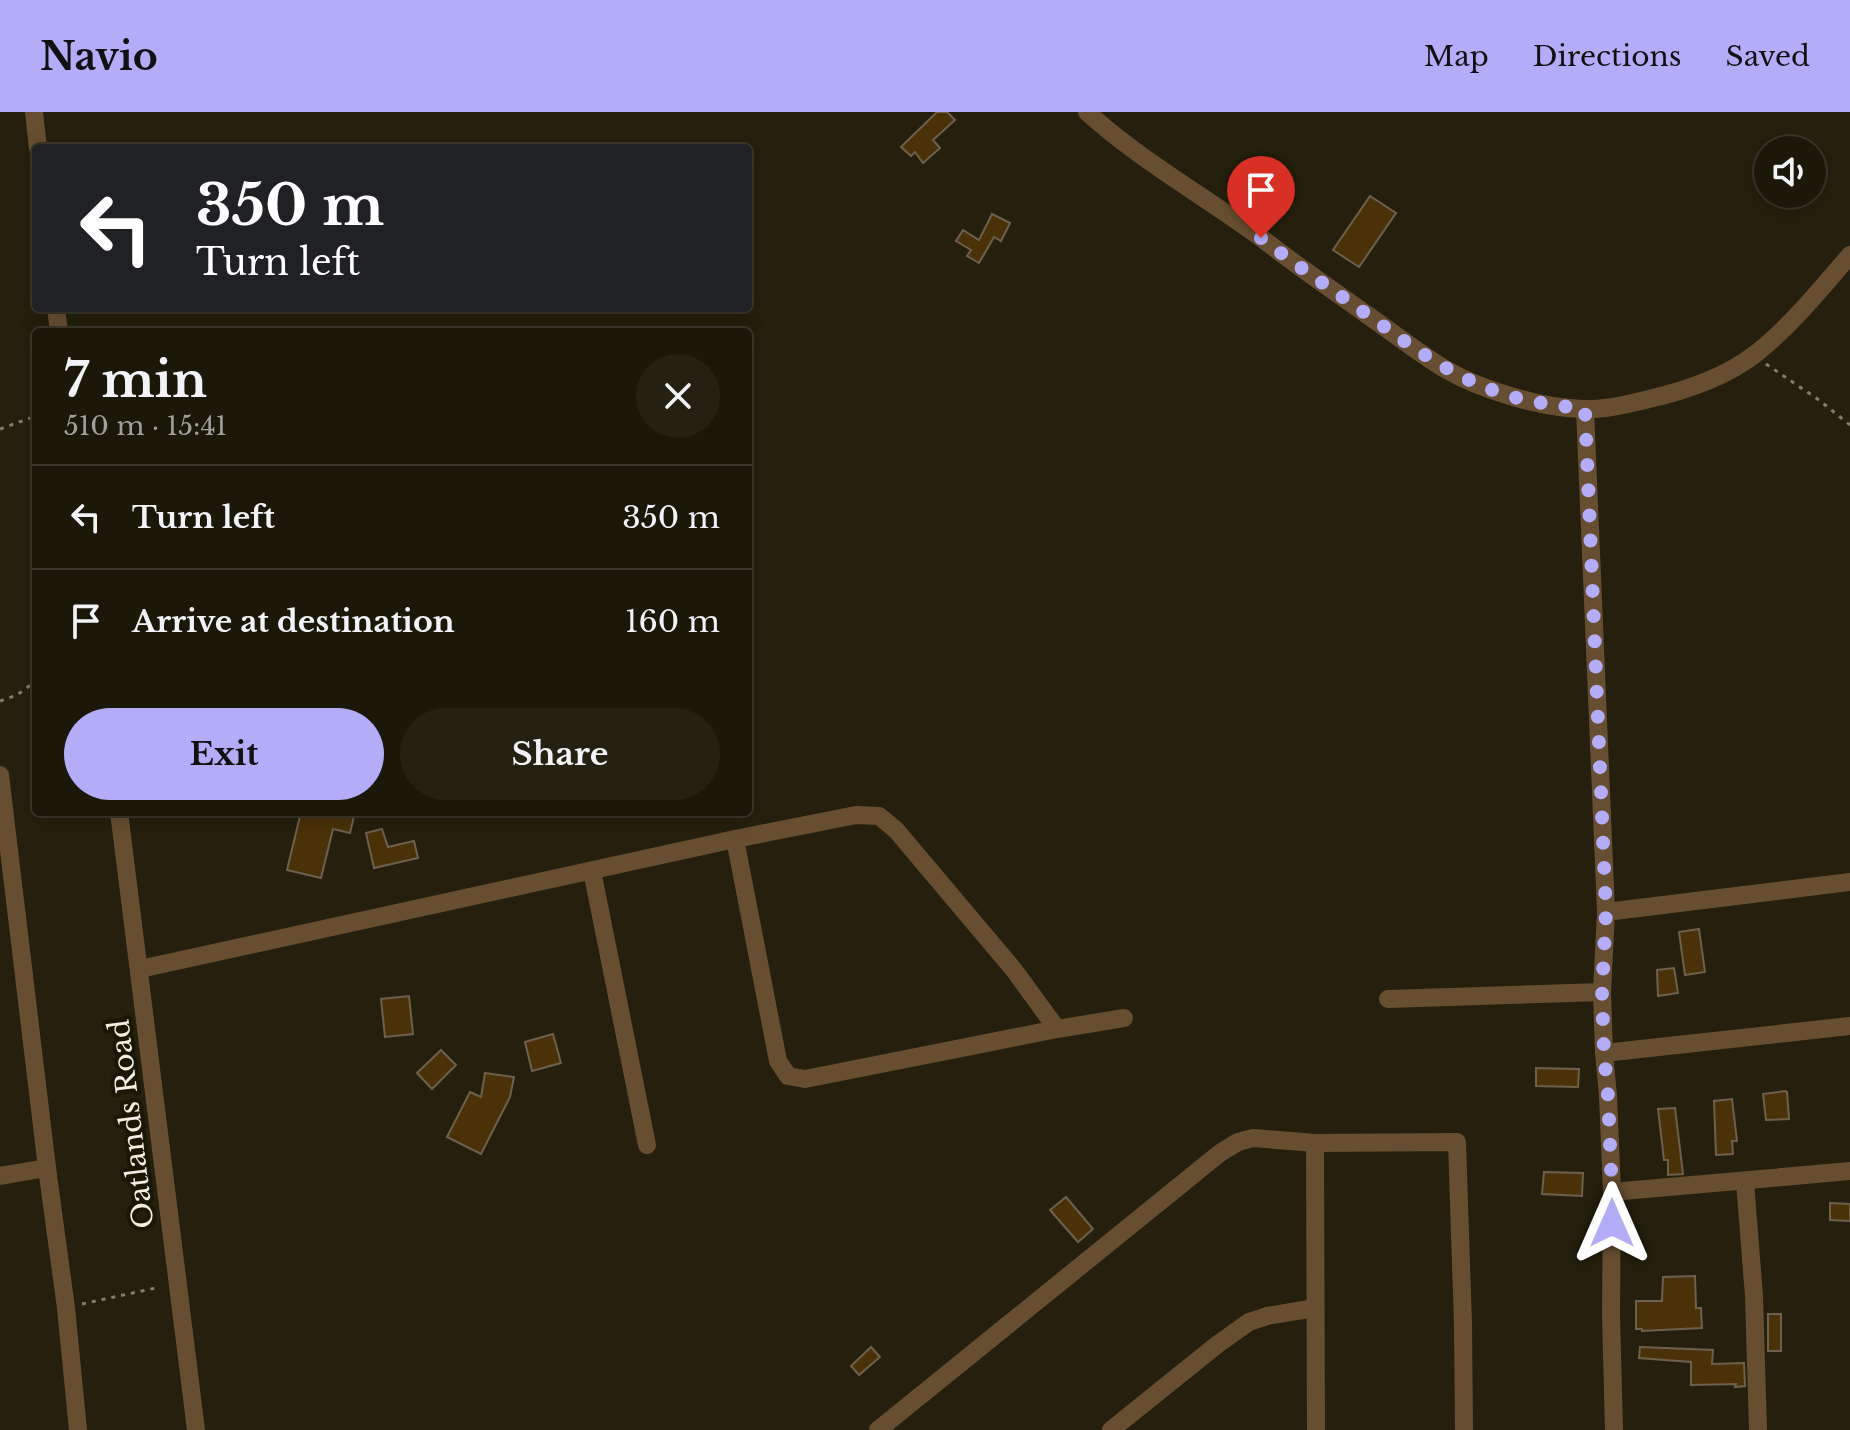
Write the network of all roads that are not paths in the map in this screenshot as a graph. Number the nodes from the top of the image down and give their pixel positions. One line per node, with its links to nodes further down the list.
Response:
1 (34, 112): 3 (street)
2 (1087, 112): 5 (street)
3 (38, 144)
4 (1850, 255): 5 (street)
5 (1585, 409): 12 (street)
6 (0, 775): 9 (street)
7 (120, 816): 13 (street, Oatlands Road)
8 (735, 839): 10 (street); 18 (street); 18 (street)
9 (5, 856): 22 (street)
10 (592, 871): 13 (street); 21 (street)
11 (1850, 882): 12 (street)
12 (1606, 912): 14 (street)
13 (140, 969): 29 (street, Oatlands Road)
14 (1602, 992): 15 (street); 19 (street)
15 (1388, 999)
16 (1124, 1018): 18 (street)
17 (1850, 1026): 19 (street)
18 (1057, 1029)
19 (1604, 1053): 26 (street)
20 (1315, 1143): 27 (street); 30 (street); 33 (street)
21 (647, 1145)
22 (47, 1168): 24 (street); 28 (street)
23 (1850, 1171): 25 (street)
24 (0, 1176)
25 (1745, 1182): 26 (street); 35 (street)
26 (1612, 1192): 34 (street)
27 (1315, 1308): 31 (street); 32 (street)
28 (78, 1430)
29 (196, 1430)
30 (878, 1430)
31 (1111, 1430)
32 (1316, 1430)
33 (1464, 1430)
34 (1614, 1430)
35 (1758, 1430)

